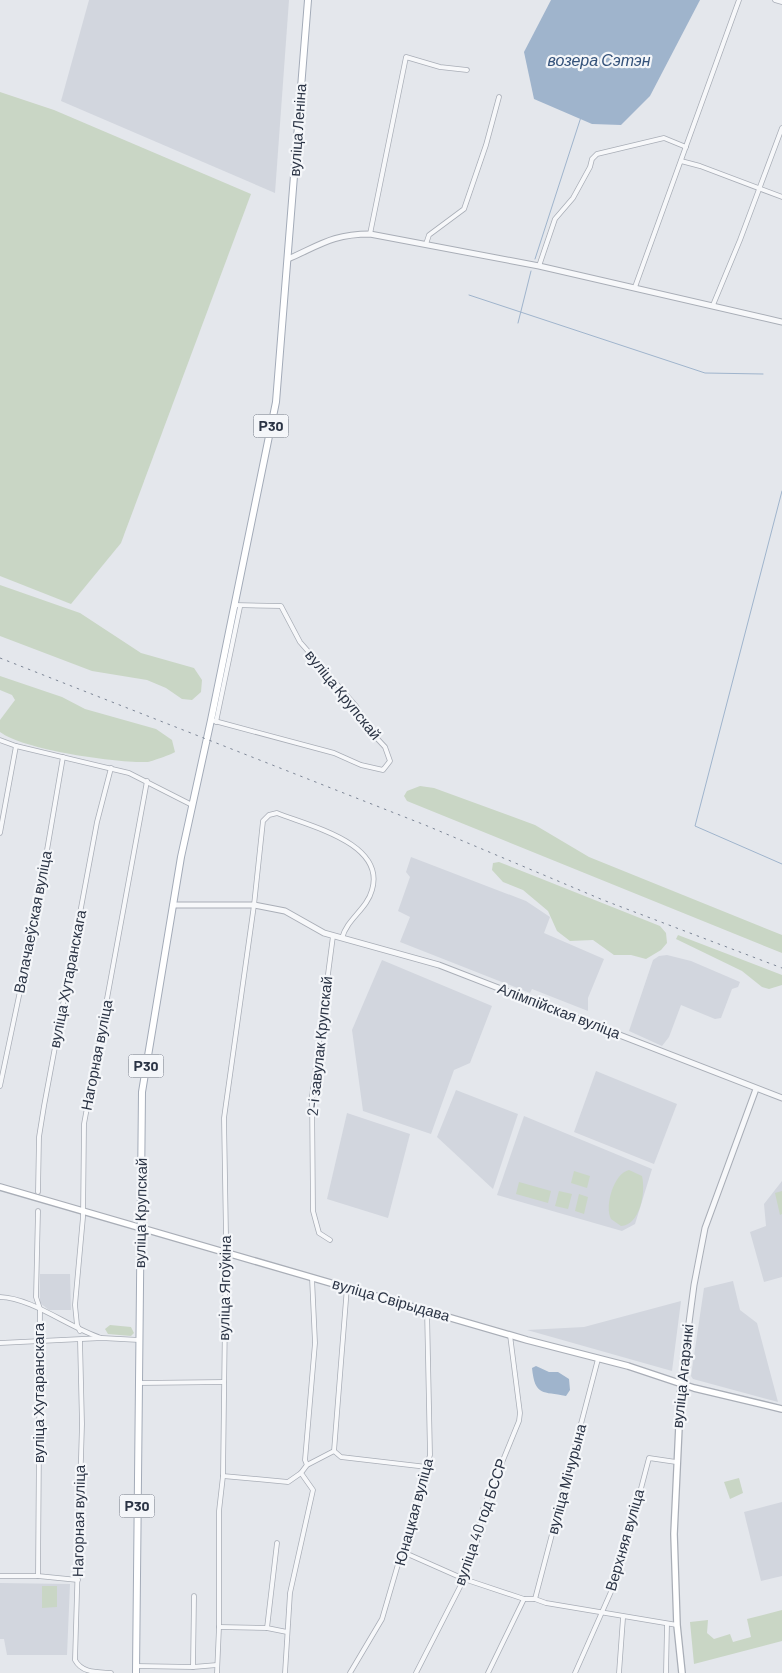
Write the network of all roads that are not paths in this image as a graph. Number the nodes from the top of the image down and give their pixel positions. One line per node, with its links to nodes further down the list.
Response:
1 (308, 0): 14 (main road, вуліца Леніна / Р30)
2 (739, 0): 8 (street)
3 (775, 0): 4 (street)
4 (782, 2)
5 (467, 70): 12 (street)
6 (499, 97): 13 (street)
7 (782, 128): 10 (street)
8 (686, 147): 9 (street); 15 (street)
9 (681, 161): 10 (street); 16 (street)
10 (759, 188): 11 (street); 17 (street)
11 (782, 197)
12 (370, 234): 13 (street); 14 (street)
13 (426, 244): 15 (street)
14 (288, 260): 19 (main road, Р30)
15 (539, 266): 16 (street)
16 (635, 287): 17 (street)
17 (713, 305): 18 (street)
18 (782, 322)
19 (237, 606): 20 (main road, Р30); 20 (street, вуліца Крупскай)
20 (214, 721): 26 (main road, вуліца Крупскай / Р30)
21 (0, 740): 22 (street)
22 (16, 746): 23 (street); 27 (street)
23 (63, 757): 24 (street); 32 (street, Валачаеўская вуліца)
24 (111, 768): 25 (street); 36 (street, вуліца Хутаранскага)
25 (147, 781): 26 (street); 38 (street, Нагорная вуліца)
26 (192, 805): 28 (main road, вуліца Крупскай / Р30)
27 (0, 833)
28 (173, 905): 29 (street); 39 (main road, вуліца Крупскай / Р30)
29 (254, 905): 30 (street); 31 (street, вуліца Ягоўкіна); 41 (street, вуліца Ягоўкіна)
30 (333, 936): 31 (street, Алімпійская вуліца); 40 (street, 2-і завулак Крупскай)
31 (342, 938): 33 (street, Алімпійская вуліца)
32 (0, 1086)
33 (756, 1088): 34 (street, Алімпійская вуліца); 57 (street, вуліца Агарэнкі)
34 (782, 1098)
35 (0, 1187): 38 (main road, вуліца Свірыдава)
36 (38, 1192)
37 (38, 1211): 45 (street, вуліца Хутаранскага)
38 (82, 1212): 39 (main road, вуліца Свірыдава); 47 (street, Нагорная вуліца)
39 (140, 1228): 41 (main road, вуліца Свірыдава); 51 (main road, вуліца Крупскай / Р30)
40 (330, 1240)
41 (225, 1253): 42 (main road, вуліца Свірыдава); 55 (street, вуліца Ягоўкіна)
42 (312, 1278): 43 (main road, вуліца Свірыдава); 61 (street)
43 (347, 1287): 46 (main road, вуліца Свірыдава); 59 (street)
44 (0, 1297): 45 (street)
45 (40, 1309): 47 (street); 52 (street, вуліца Хутаранскага)
46 (427, 1310): 48 (main road, вуліца Свірыдава); 62 (street, Юнацкая вуліца)
47 (80, 1330): 49 (street)
48 (510, 1335): 54 (main road, вуліца Свірыдава); 69 (street, вуліца 40 год БССР)
49 (102, 1338): 50 (street); 51 (street)
50 (80, 1340): 52 (street); 70 (street, Нагорная вуліца)
51 (139, 1340): 56 (main road, вуліца Крупскай / Р30)
52 (39, 1342): 53 (street); 68 (street, вуліца Хутаранскага)
53 (0, 1343)
54 (598, 1358): 57 (main road, вуліца Свірыдава); 73 (street, вуліца Мічурына)
55 (224, 1382): 56 (street); 64 (street, вуліца Ягоўкіна)
56 (139, 1383): 83 (main road, вуліца Крупскай / Р30)
57 (681, 1383): 58 (main road, вуліца Свірыдава); 60 (main road, вуліца Агарэнкі)
58 (782, 1410)
59 (334, 1451): 61 (street); 62 (street)
60 (676, 1462): 74 (street, Верхняя вуліца); 77 (main road, вуліца Агарэнкі)
61 (306, 1465): 63 (street)
62 (427, 1467): 66 (street, Юнацкая вуліца)
63 (301, 1473): 64 (street); 80 (street)
64 (223, 1476): 78 (street, вуліца Ягоўкіна)
65 (278, 1543): 79 (street)
66 (403, 1552): 69 (street); 87 (street, Юнацкая вуліца)
67 (0, 1576): 68 (street)
68 (38, 1576): 70 (street)
69 (464, 1578): 72 (street); 88 (street, вуліца 40 год БССР)
70 (78, 1580): 84 (street, Нагорная вуліца)
71 (194, 1596): 82 (street)
72 (524, 1599): 73 (street); 89 (street)
73 (536, 1599): 74 (street)
74 (602, 1613): 75 (street); 90 (street, Верхняя вуліца)
75 (623, 1618): 76 (street); 91 (street)
76 (667, 1624): 77 (street); 92 (street)
77 (676, 1625): 93 (main road, вуліца Агарэнкі)
78 (219, 1627): 79 (street); 81 (street, вуліца Ягоўкіна)
79 (267, 1628): 80 (street)
80 (287, 1632): 86 (street)
81 (217, 1665): 82 (street); 85 (street, вуліца Ягоўкіна)
82 (193, 1667): 83 (street)
83 (136, 1669)
84 (111, 1673)
85 (217, 1673)
86 (285, 1673)
87 (350, 1673)
88 (416, 1673)
89 (488, 1673)
90 (575, 1673)
91 (619, 1673)
92 (666, 1673)
93 (682, 1673)

